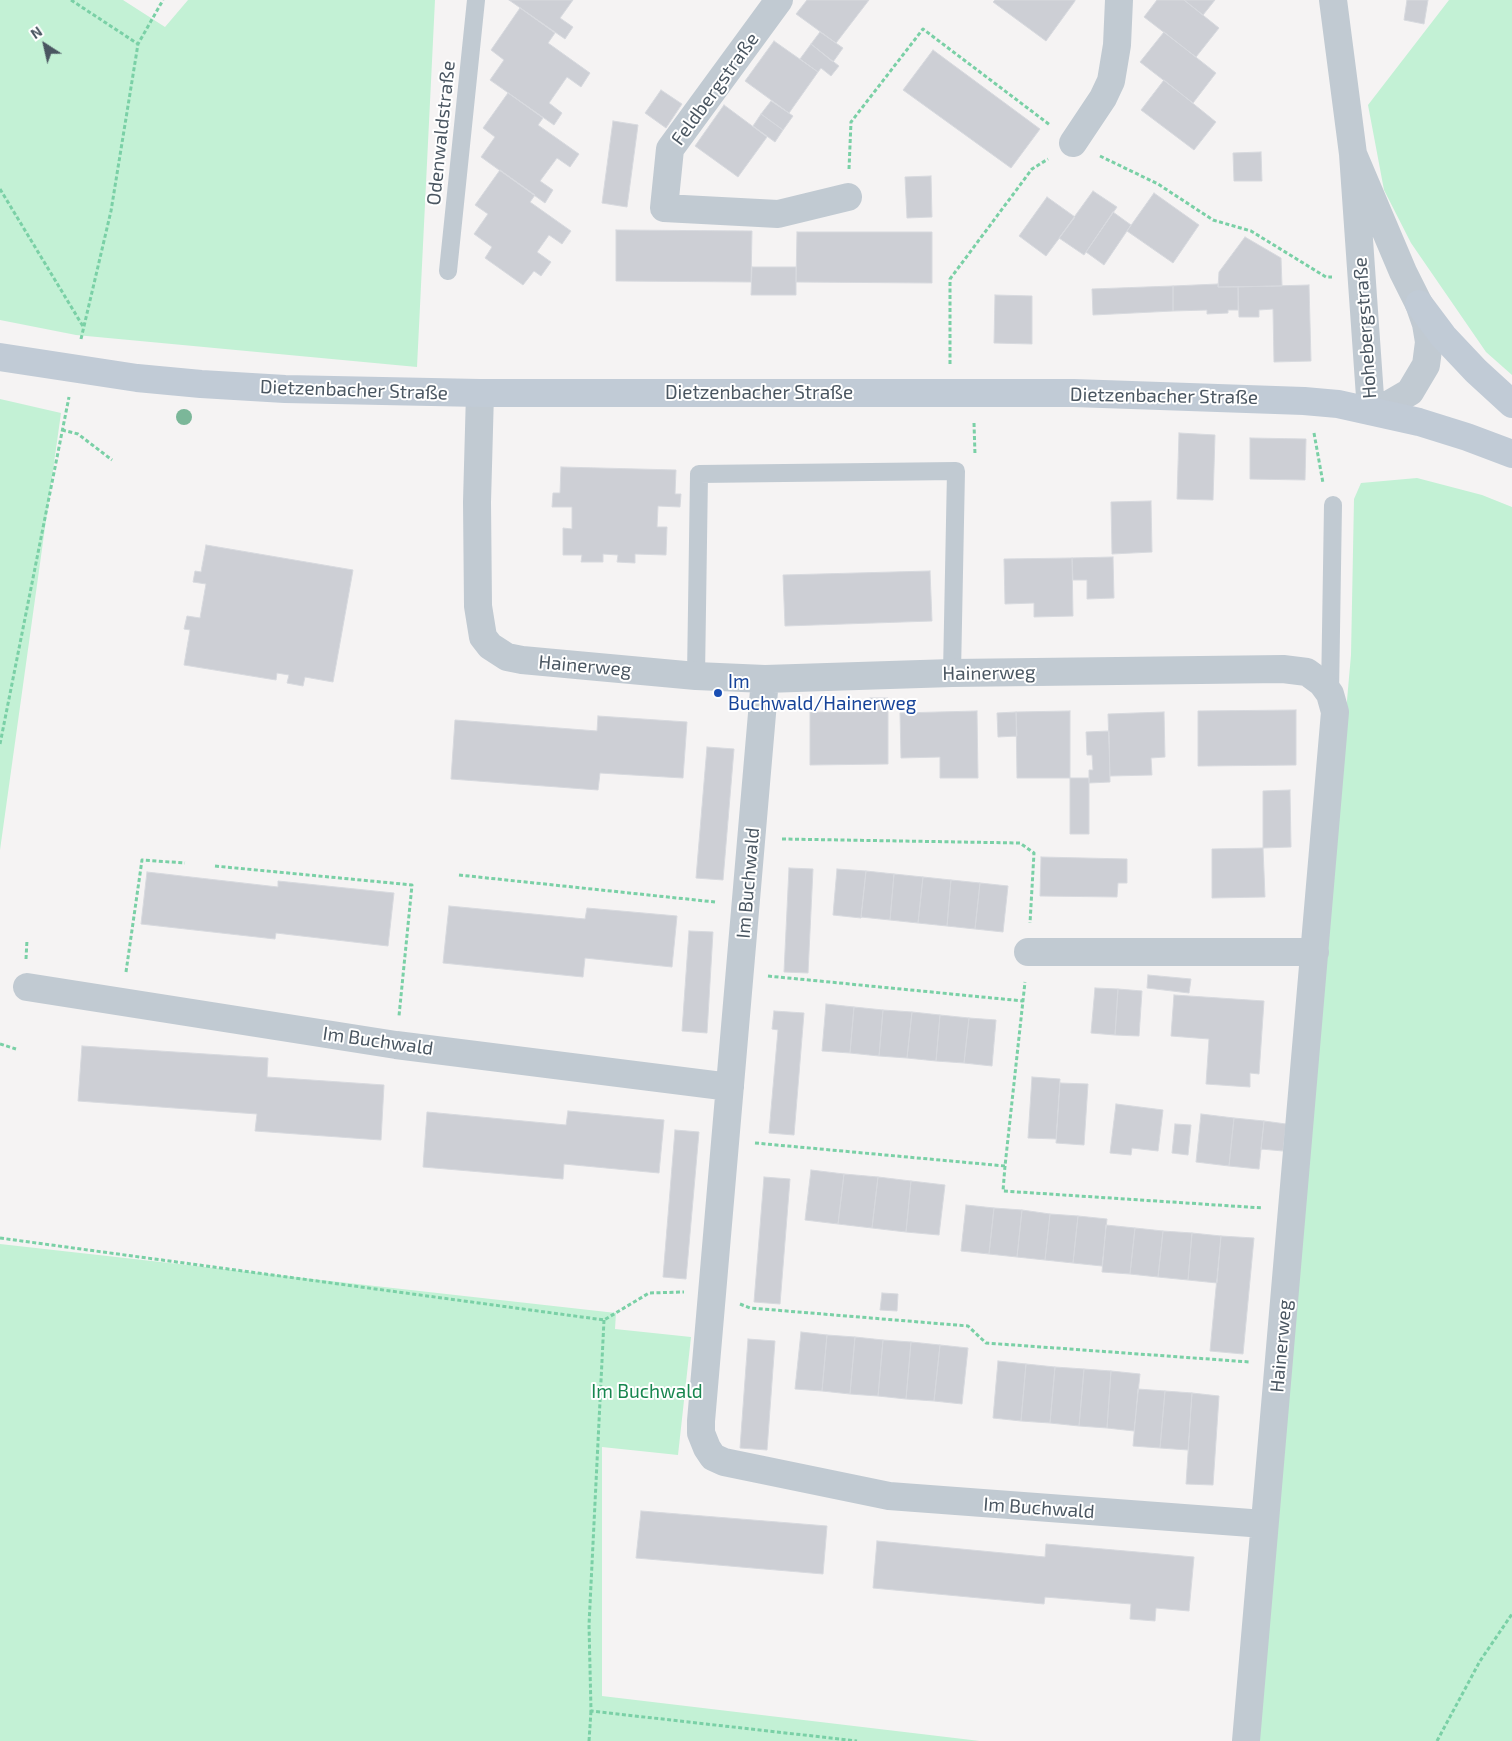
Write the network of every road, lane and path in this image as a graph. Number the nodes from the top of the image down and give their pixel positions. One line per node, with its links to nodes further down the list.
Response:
1 (71, 0): 7 (path)
2 (163, 0): 7 (path)
3 (476, 0): 12 (lane, Odenwaldstraße)
4 (779, 0): 11 (street, Feldbergstraße)
5 (1119, 0): 8 (street)
6 (1333, 0): 9 (street, Hohebergstraße)
7 (138, 44): 15 (path)
8 (1073, 143): 11 (path); 13 (path); 19 (path)
9 (1354, 154): 13 (street, Hohebergstraße); 14 (street, Hohebergstraße)
10 (0, 189): 15 (path)
11 (848, 197)
12 (448, 271)
13 (1362, 276): 22 (street, Hohebergstraße)
14 (1419, 304): 21 (main road); 22 (street, Hohebergstraße)
15 (84, 328): 17 (path)
16 (0, 357): 17 (main road, Dietzenbacher Straße)
17 (75, 369): 18 (main road, Dietzenbacher Straße); 23 (path)
18 (480, 393): 19 (main road, Dietzenbacher Straße); 28 (street, Hainerweg)
19 (950, 393): 20 (main road, Dietzenbacher Straße)
20 (1304, 400): 22 (main road, Dietzenbacher Straße); 26 (path)
21 (1512, 404)
22 (1371, 411): 24 (main road, Dietzenbacher Straße)
23 (62, 430): 25 (path); 31 (path)
24 (1512, 454)
25 (112, 460)
26 (1333, 505): 30 (lane)
27 (952, 673): 28 (lane); 29 (street, Hainerweg); 30 (street, Hainerweg)
28 (696, 676): 29 (street, Hainerweg)
29 (765, 678): 32 (street, Im Buchwald)
30 (1330, 694): 38 (street, Hainerweg)
31 (0, 744)
32 (751, 839): 36 (street, Im Buchwald); 37 (path)
33 (185, 863): 42 (path)
34 (216, 866): 44 (path)
35 (459, 875): 36 (path)
36 (746, 906): 39 (street, Im Buchwald)
37 (1028, 952): 38 (street); 41 (path)
38 (1315, 952): 49 (street, Hainerweg)
39 (740, 973): 41 (path); 46 (street, Im Buchwald)
40 (27, 987): 42 (street, Im Buchwald)
41 (1023, 1000): 48 (path)
42 (122, 1002): 44 (street, Im Buchwald)
43 (0, 1044): 45 (path)
44 (396, 1045): 46 (street, Im Buchwald)
45 (16, 1050)
46 (730, 1088): 47 (street, Im Buchwald)
47 (726, 1140): 48 (path); 51 (street, Im Buchwald)
48 (1005, 1166): 49 (path)
49 (1293, 1210): 53 (street, Hainerweg)
50 (0, 1238): 52 (path)
51 (713, 1293): 52 (path); 53 (path); 54 (street, Im Buchwald)
52 (604, 1320): 56 (path)
53 (1279, 1364): 54 (street, Hainerweg)
54 (1264, 1524): 59 (street, Hainerweg)
55 (1512, 1614): 60 (path)
56 (590, 1711): 57 (path); 58 (path)
57 (589, 1741)
58 (857, 1741)
59 (1246, 1741)
60 (1437, 1741)

